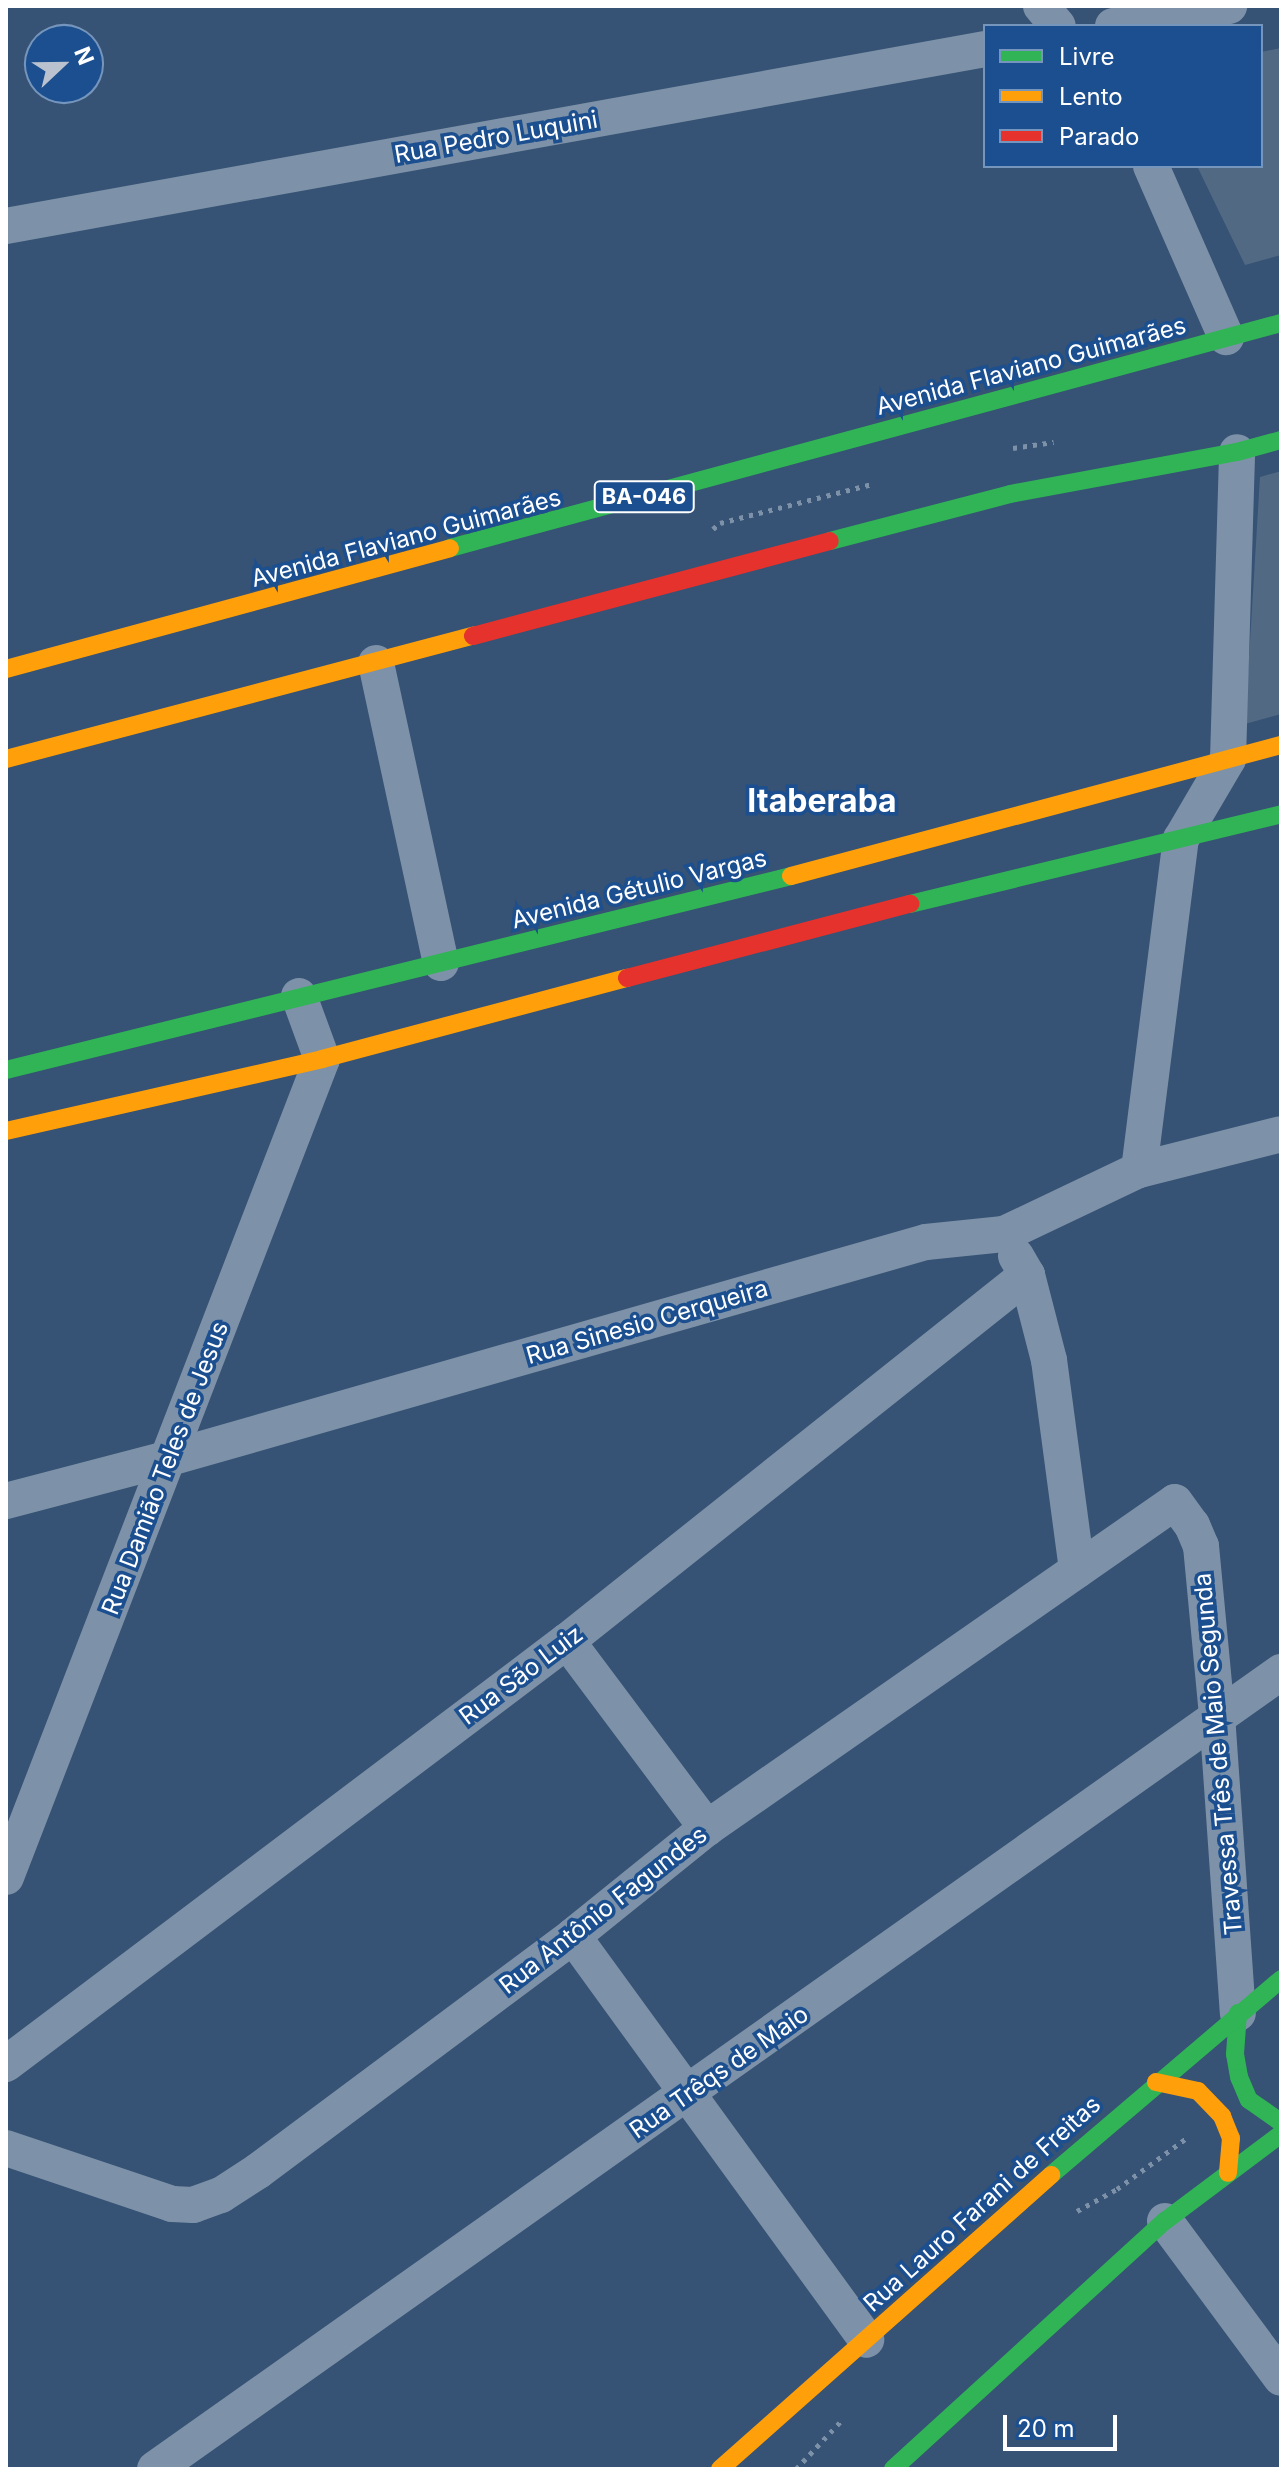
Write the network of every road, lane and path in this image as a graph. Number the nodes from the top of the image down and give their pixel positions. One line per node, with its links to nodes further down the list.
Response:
1 (1041, 6): 3 (street)
2 (1229, 6): 4 (street)
3 (1056, 24)
4 (1125, 24)
5 (983, 49): 7 (street, Rua Pedro Luquini)
6 (1152, 168): 9 (street)
7 (6, 226)
8 (1281, 323): 9 (street, Avenida Flaviano Guimarães / BA-046)
9 (1226, 337): 13 (street, Avenida Flaviano Guimarães / BA-046)
10 (1281, 440): 11 (street)
11 (1237, 452): 12 (street); 16 (street)
12 (376, 663): 15 (street); 19 (street)
13 (6, 669)
14 (1281, 745): 16 (street, Avenida Gétulio Vargas)
15 (6, 759)
16 (1228, 759): 18 (street); 19 (street, Avenida Gétulio Vargas)
17 (1281, 814): 18 (street)
18 (1181, 839): 21 (street); 25 (street)
19 (441, 963): 20 (street, Avenida Gétulio Vargas)
20 (299, 996): 21 (street); 22 (street, Avenida Gétulio Vargas)
21 (322, 1059): 23 (street); 28 (street, Rua Damião Teles de Jesus)
22 (6, 1070)
23 (6, 1131)
24 (1281, 1134): 25 (street, Rua Sinesio Cerqueira)
25 (1139, 1170): 26 (street, Rua Sinesio Cerqueira)
26 (1004, 1234): 27 (street); 28 (street, Rua Sinesio Cerqueira)
27 (1027, 1275): 31 (street); 32 (street, Rua São Luiz)
28 (170, 1458): 29 (street, Rua Sinesio Cerqueira); 36 (street, Rua Damião Teles de Jesus)
29 (6, 1501)
30 (1175, 1502): 31 (street, Rua Antônio Fagundes); 34 (street, Travessa Três de Maio Segunda)
31 (1077, 1570): 35 (street, Rua Antônio Fagundes)
32 (567, 1641): 35 (street); 40 (street, Rua São Luiz)
33 (1281, 1672): 34 (street, Rua Trêqs de Maio)
34 (1217, 1715): 39 (street, Travessa Três de Maio Segunda); 42 (street, Rua Trêqs de Maio)
35 (707, 1828): 37 (street, Rua Antônio Fagundes)
36 (6, 1877)
37 (573, 1936): 42 (street); 46 (street, Rua Antônio Fagundes)
38 (1281, 1979): 39 (street, Rua Lauro Farani de Freitas)
39 (1238, 2013): 41 (street, Rua Lauro Farani de Freitas); 44 (street)
40 (6, 2064)
41 (1156, 2082): 43 (street); 50 (street, Rua Lauro Farani de Freitas)
42 (686, 2096): 50 (street); 53 (street, Rua Trêqs de Maio)
43 (1222, 2116): 47 (street); 48 (path)
44 (1281, 2122)
45 (1281, 2134): 47 (street)
46 (6, 2148)
47 (1228, 2173): 49 (street)
48 (1063, 2219)
49 (1165, 2221): 51 (street); 56 (street)
50 (866, 2340): 54 (street, Rua Lauro Farani de Freitas)
51 (1281, 2378)
52 (847, 2414): 55 (path)
53 (155, 2469)
54 (720, 2469)
55 (796, 2469)
56 (893, 2469)

